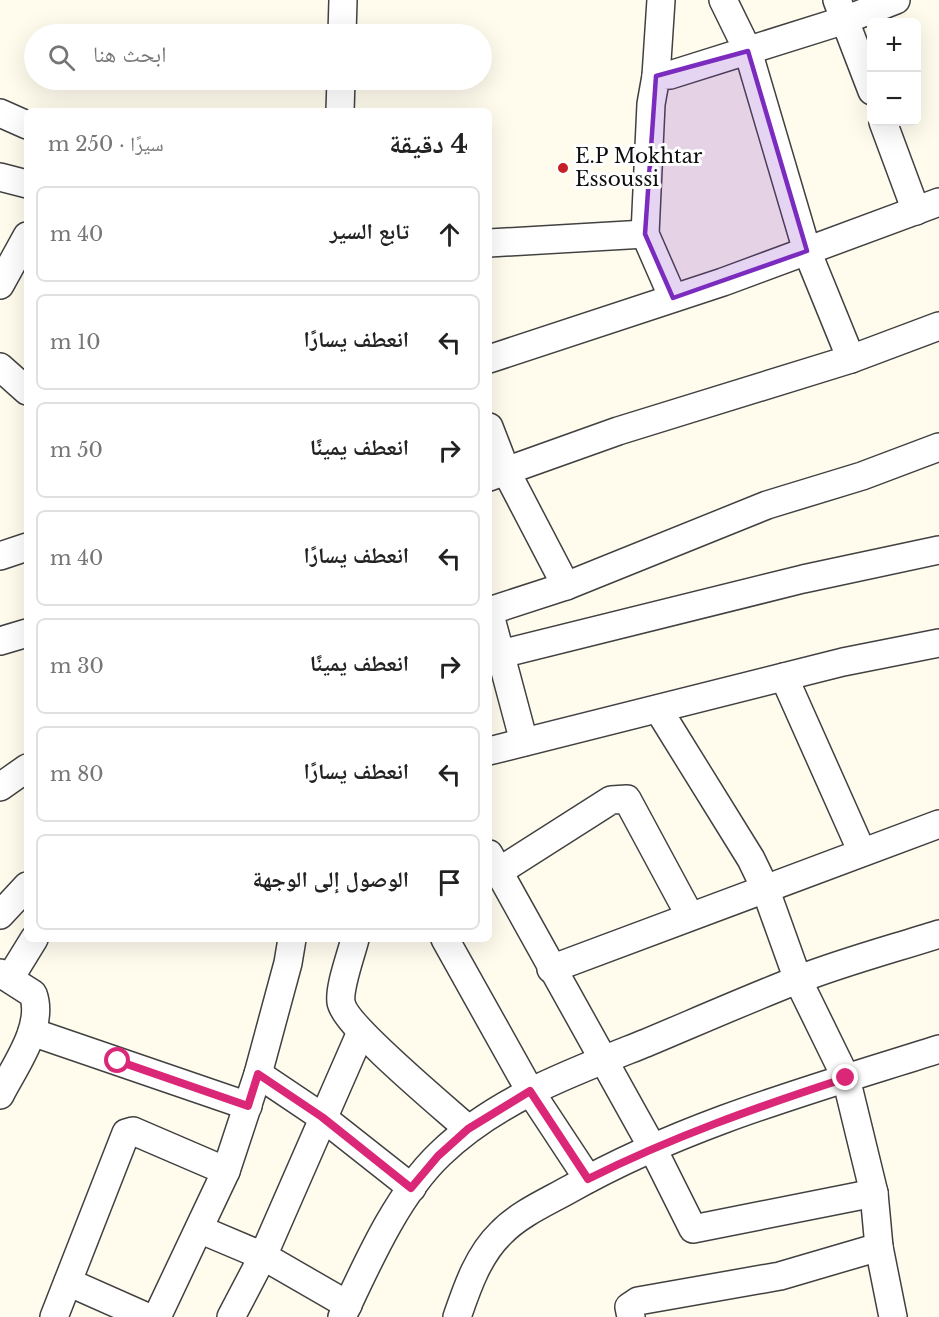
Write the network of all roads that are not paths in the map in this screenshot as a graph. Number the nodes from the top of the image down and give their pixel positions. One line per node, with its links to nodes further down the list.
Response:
1 (343, 0): 6 (street)
2 (661, 0): 8 (street)
3 (723, 0): 7 (street)
4 (896, 0): 5 (street)
5 (841, 10): 7 (street); 9 (street)
6 (342, 24)
7 (748, 51): 8 (street); 21 (street)
8 (656, 76): 18 (street)
9 (867, 78)
10 (341, 90): 11 (street)
11 (340, 108)
12 (0, 112): 13 (street)
13 (24, 124)
14 (885, 126): 17 (street)
15 (0, 177): 16 (street)
16 (24, 183)
17 (927, 206): 21 (street)
18 (645, 234): 19 (street); 23 (street)
19 (492, 243)
20 (24, 246): 22 (street)
21 (807, 251): 23 (street); 26 (street)
22 (0, 285)
23 (673, 298): 25 (street)
24 (939, 326): 26 (street)
25 (492, 358)
26 (851, 359): 29 (street)
27 (492, 443): 29 (street)
28 (939, 447): 33 (street)
29 (498, 474): 33 (street)
30 (24, 548): 32 (street)
31 (939, 550): 39 (street)
32 (0, 556)
33 (566, 586): 34 (street)
34 (492, 610)
35 (24, 634): 37 (street)
36 (492, 634): 39 (street)
37 (0, 641)
38 (939, 643): 40 (street)
39 (495, 656): 42 (street)
40 (784, 676): 41 (street); 47 (street)
41 (658, 709): 42 (street); 49 (street)
42 (524, 742): 43 (street)
43 (492, 750)
44 (24, 770): 45 (street)
45 (0, 788)
46 (939, 824): 47 (street)
47 (862, 852): 49 (street)
48 (494, 863): 52 (street); 58 (street)
49 (765, 888): 52 (street); 60 (street)
50 (24, 889): 51 (street)
51 (0, 915)
52 (690, 916): 58 (street)
53 (939, 934): 60 (street)
54 (32, 942): 59 (street)
55 (292, 942): 65 (street)
56 (354, 942): 62 (street)
57 (447, 942): 67 (street)
58 (551, 969): 64 (street)
59 (5, 975): 61 (street)
60 (798, 980): 64 (street); 66 (street)
61 (32, 1032): 68 (street); 69 (street)
62 (361, 1032): 70 (street); 71 (street)
63 (939, 1049): 66 (street)
64 (602, 1061): 67 (street); 72 (street)
65 (258, 1074): 69 (street); 70 (street)
66 (846, 1078): 72 (street); 76 (street)
67 (530, 1091): 71 (street); 74 (street)
68 (0, 1095)
69 (248, 1106): 73 (street)
70 (322, 1117): 75 (street); 79 (street)
71 (468, 1129): 75 (street)
72 (652, 1147): 74 (street); 76 (street)
73 (226, 1171): 77 (street); 80 (street)
74 (588, 1179): 86 (street)
75 (411, 1188): 81 (street)
76 (874, 1193): 78 (street)
77 (199, 1229): 79 (street); 84 (street)
78 (879, 1247): 87 (street); 88 (street)
79 (263, 1256): 81 (street); 85 (street)
80 (68, 1282): 82 (street); 83 (street)
81 (345, 1311)
82 (54, 1317)
83 (147, 1317)
84 (157, 1317)
85 (231, 1317)
86 (457, 1317)
87 (631, 1317)
88 (893, 1317)

